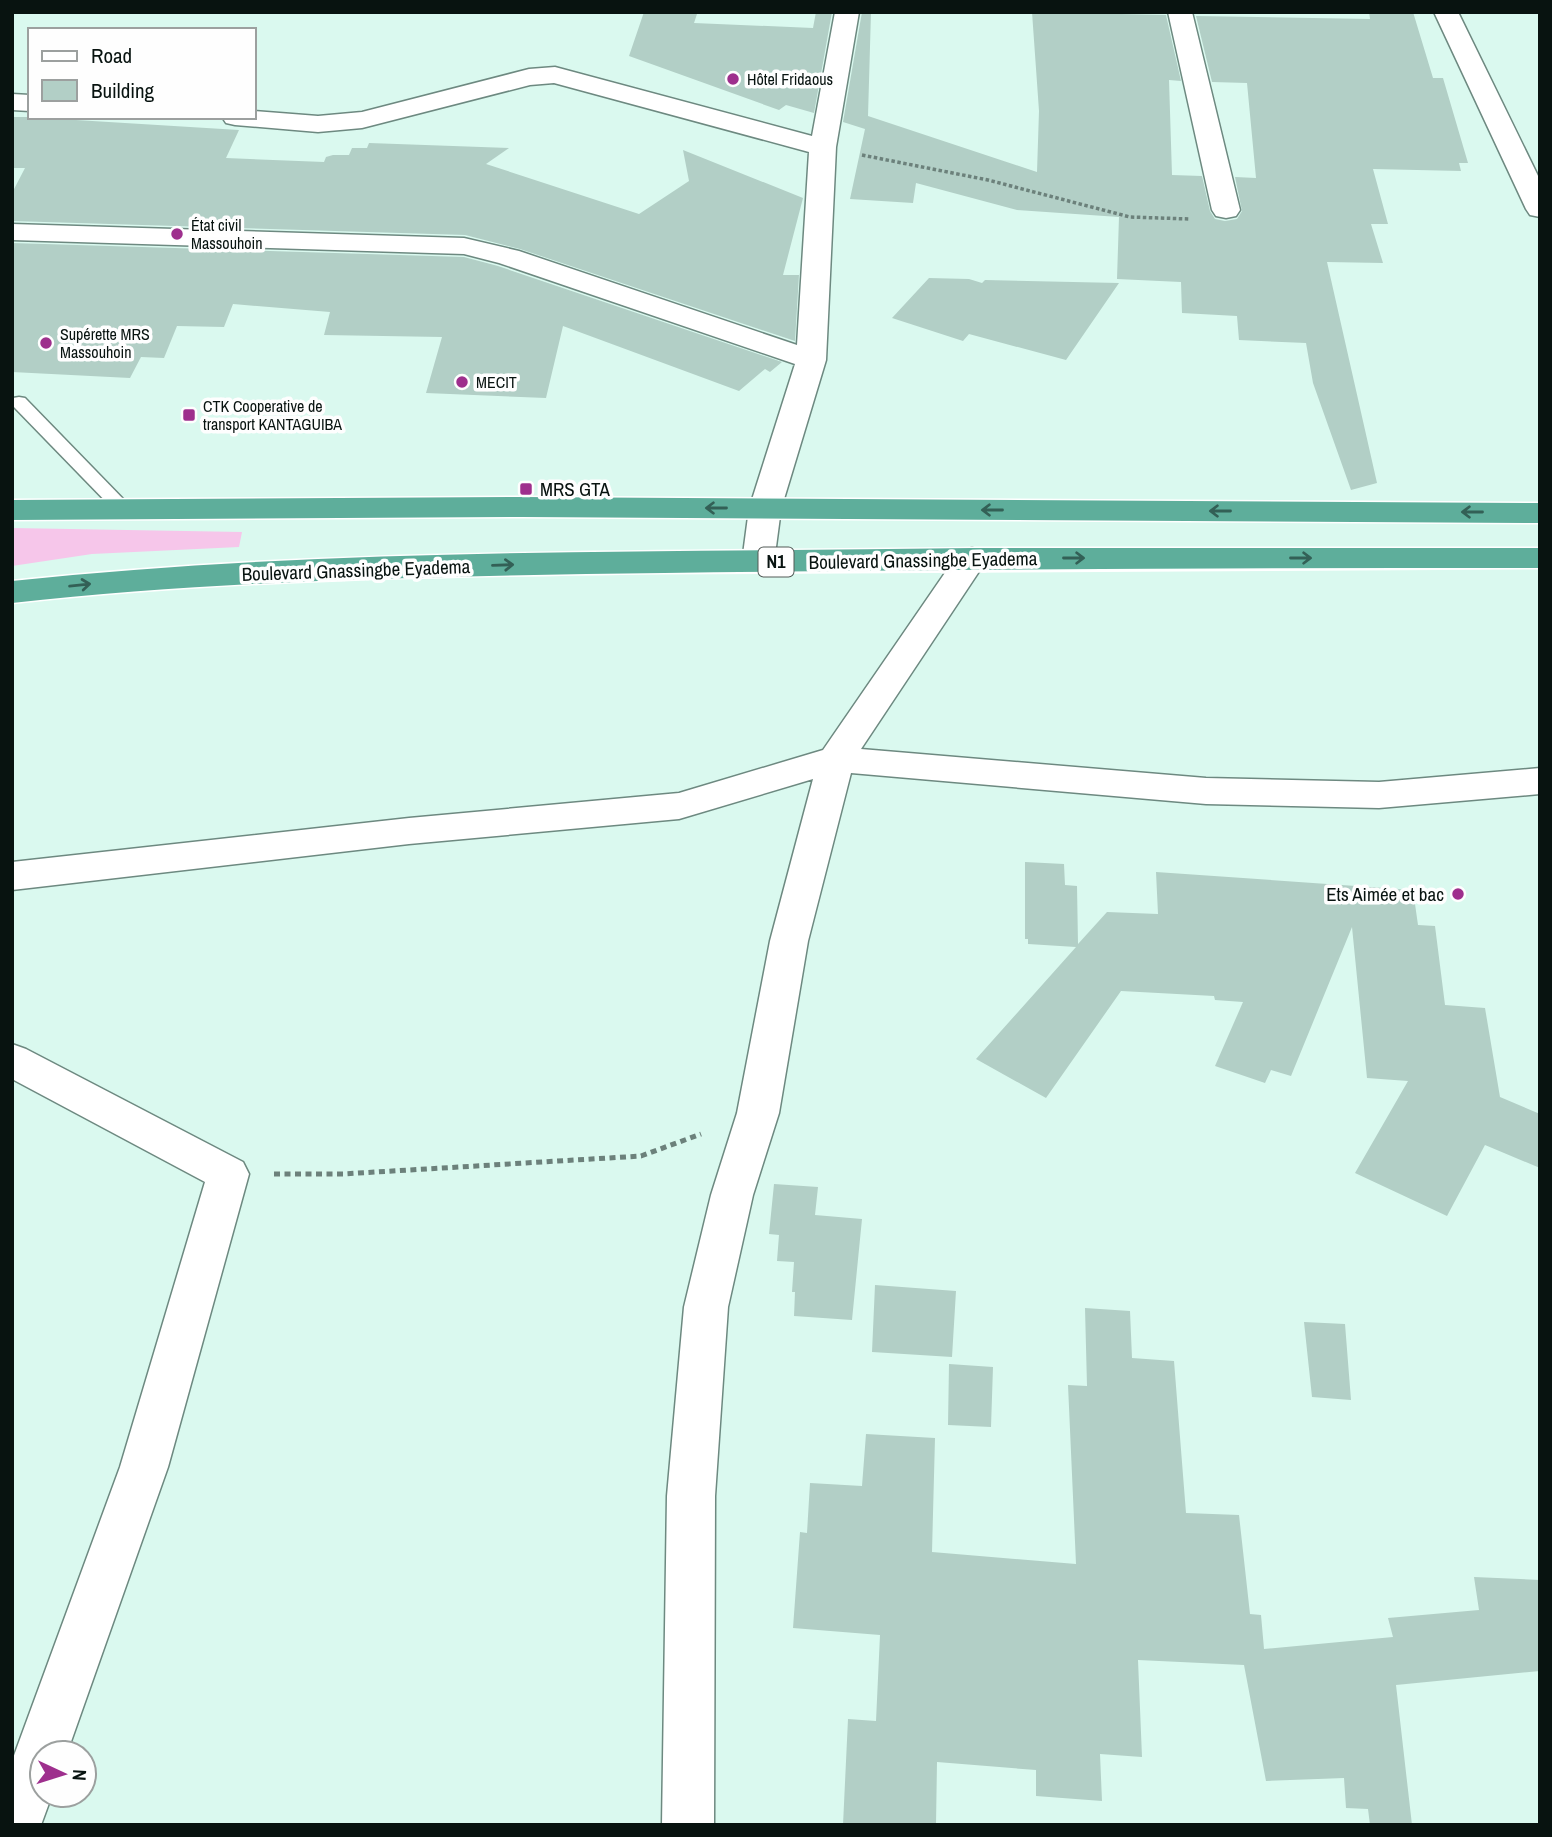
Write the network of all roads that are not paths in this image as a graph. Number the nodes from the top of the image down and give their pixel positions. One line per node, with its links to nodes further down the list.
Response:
1 (847, 12): 5 (street)
2 (1180, 12): 7 (street)
3 (1446, 12): 6 (street)
4 (256, 119): 5 (street)
5 (823, 147): 9 (street)
6 (1540, 209)
7 (1226, 210)
8 (12, 232): 9 (street)
9 (811, 360): 12 (street)
10 (19, 402): 11 (lane)
11 (123, 509): 12 (highway, one-way to 11); 13 (highway)
12 (765, 509): 14 (highway, one-way to 12); 17 (street)
13 (12, 510)
14 (1540, 513)
15 (972, 558): 16 (highway, Boulevard Gnassingbe Eyadema / N1, one-way to 16); 17 (highway, Boulevard Gnassingbe Eyadema / N1); 19 (street)
16 (1540, 558)
17 (758, 562): 18 (highway, Boulevard Gnassingbe Eyadema / N1, one-way to 17)
18 (12, 592)
19 (836, 759): 20 (street); 21 (street); 24 (street)
20 (1540, 781)
21 (12, 876)
22 (12, 1060): 23 (street)
23 (15, 1825)
24 (688, 1825)

